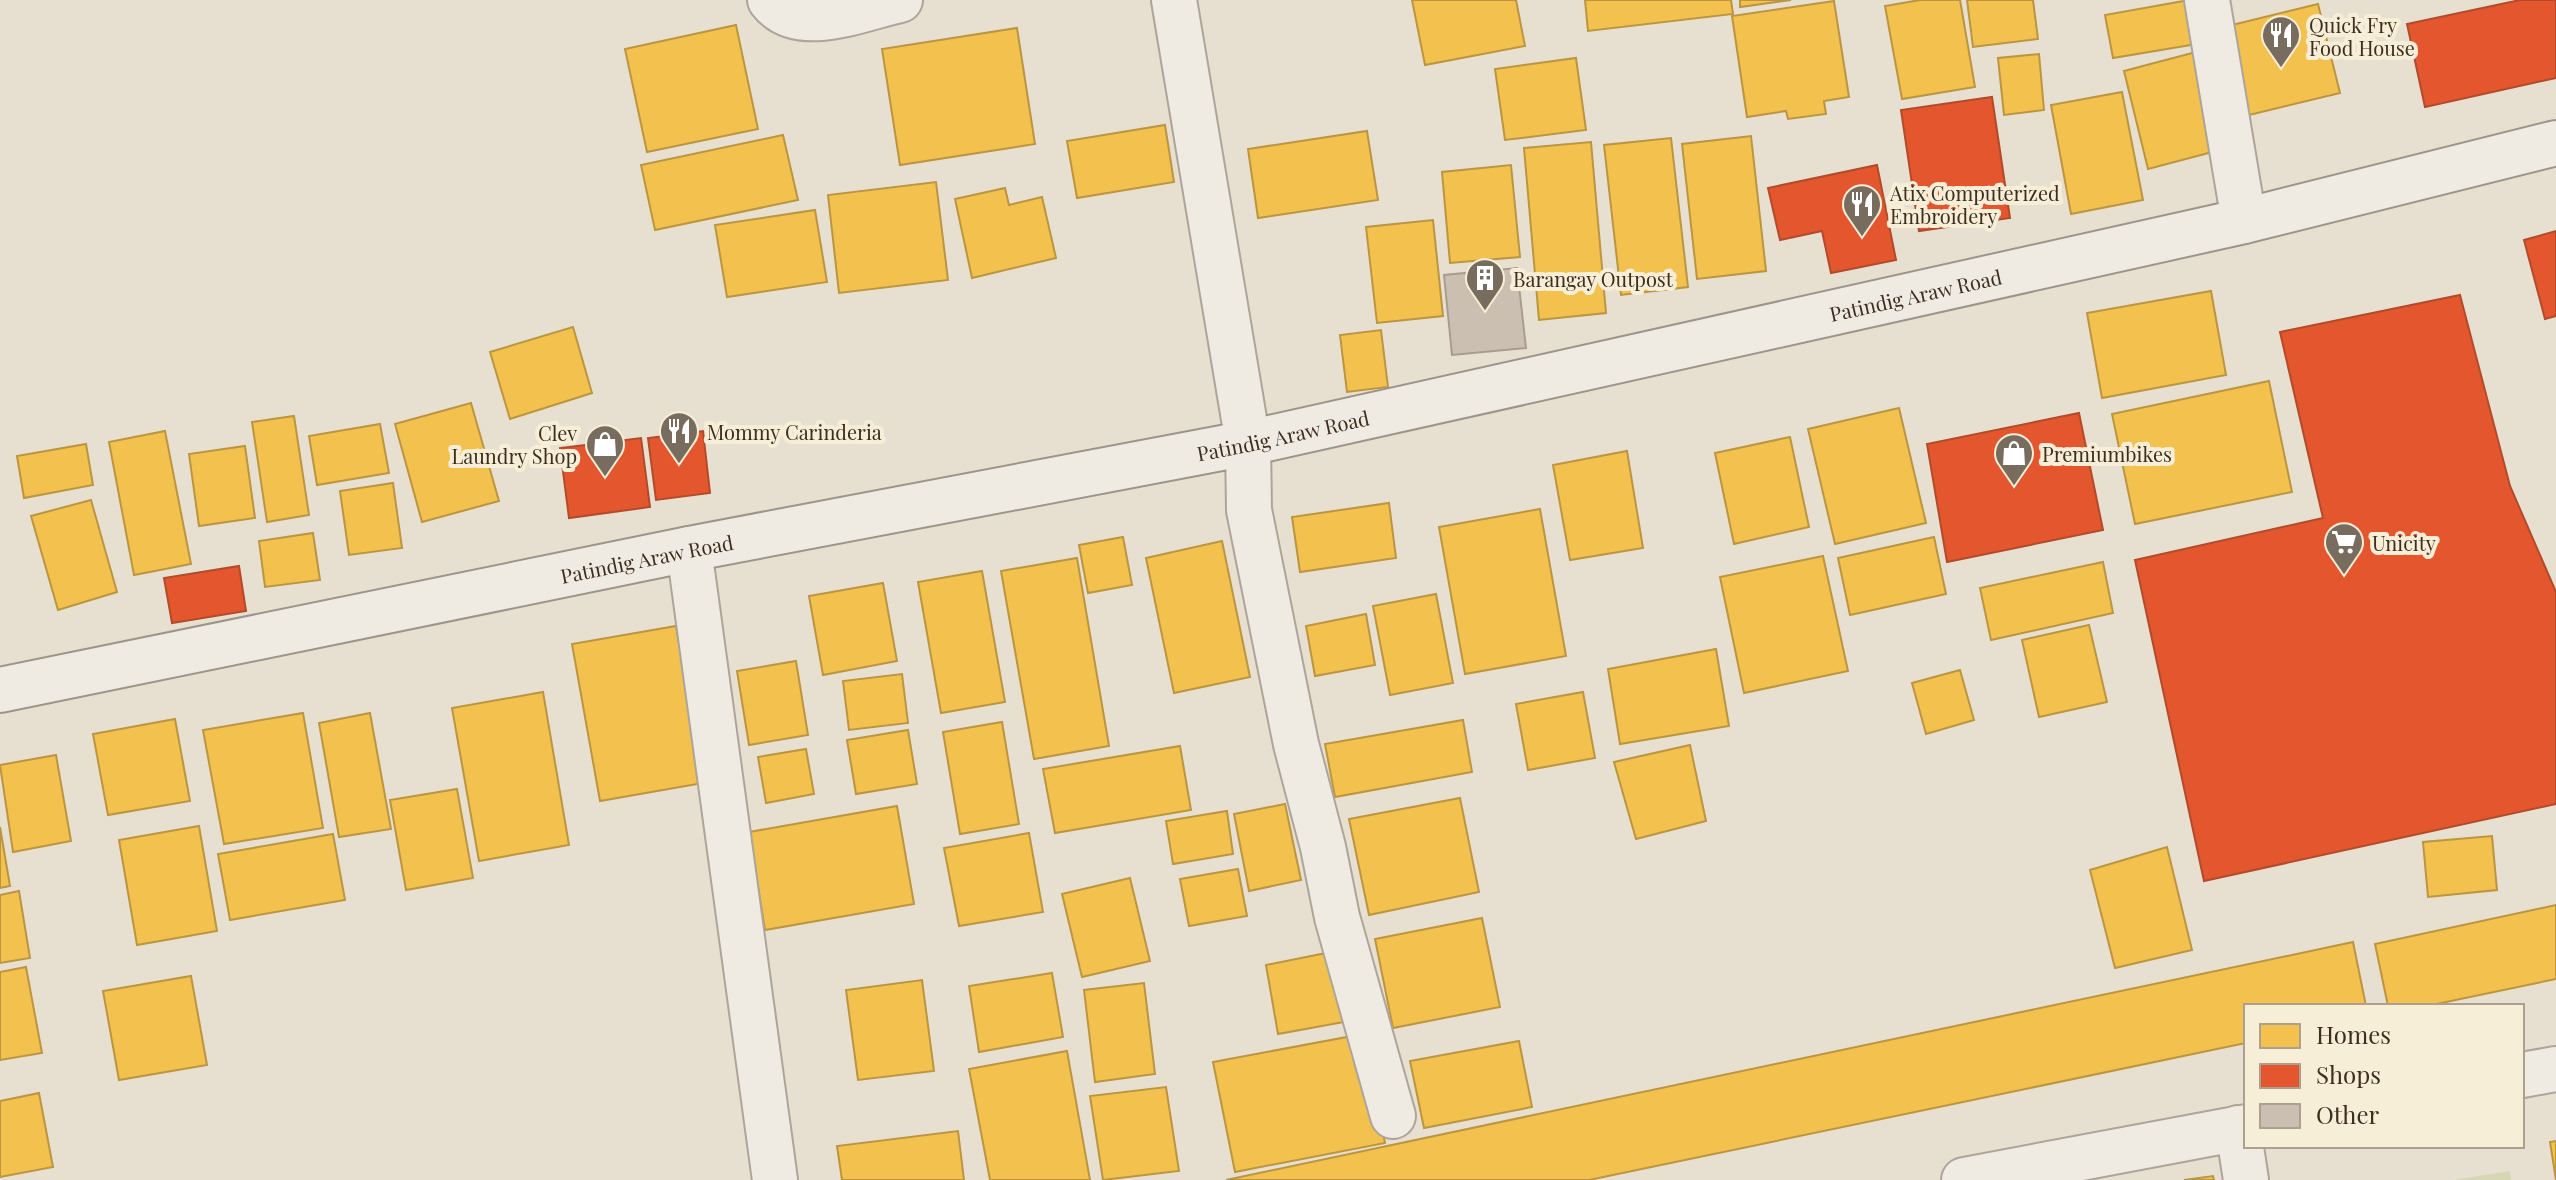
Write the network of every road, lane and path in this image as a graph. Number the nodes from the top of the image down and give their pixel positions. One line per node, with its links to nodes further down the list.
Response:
1 (900, 0): 4 (main road)
2 (1174, 0): 7 (main road)
3 (2207, 0): 6 (main road)
4 (775, 6)
5 (2556, 143): 6 (main road, Patindig Araw Road)
6 (2244, 221): 7 (main road, Patindig Araw Road)
7 (1248, 443): 8 (main road, Patindig Araw Road); 12 (main road)
8 (689, 549): 9 (main road, Patindig Araw Road); 14 (main road)
9 (0, 690)
10 (2556, 1069): 11 (main road)
11 (2524, 1075)
12 (1393, 1116)
13 (2242, 1127): 15 (main road); 16 (main road)
14 (775, 1180)
15 (1964, 1180)
16 (2246, 1180)

